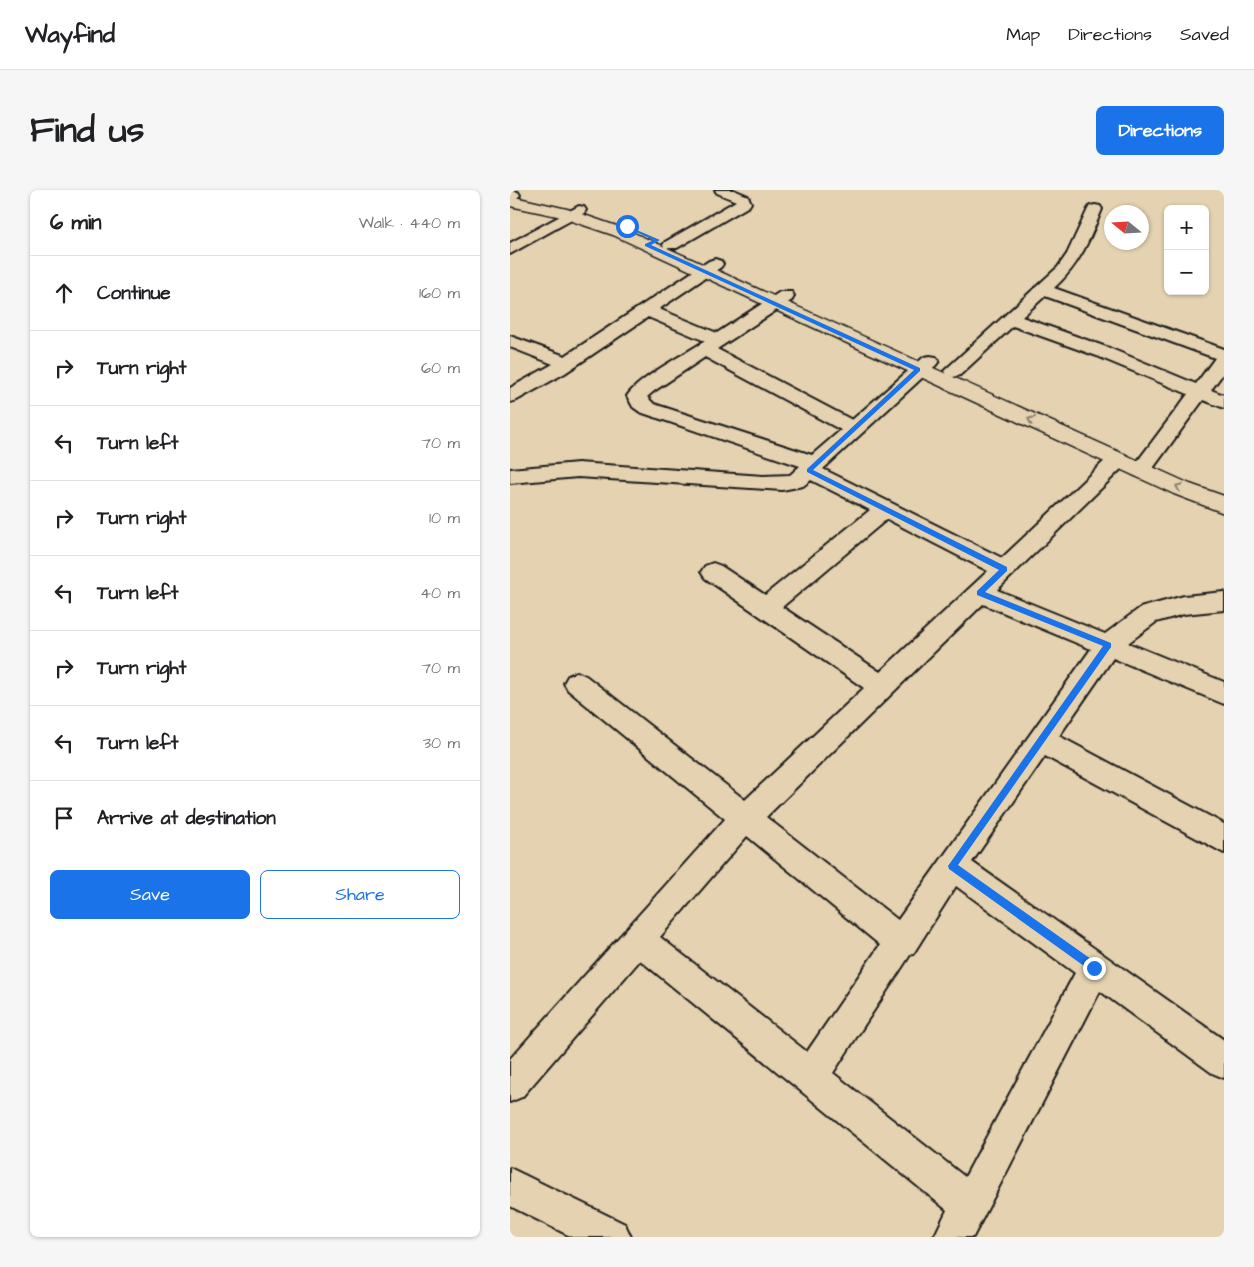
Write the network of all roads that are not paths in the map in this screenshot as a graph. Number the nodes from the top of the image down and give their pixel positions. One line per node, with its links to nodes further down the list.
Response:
1 (722, 190): 5 (street)
2 (511, 197): 4 (main road)
3 (1095, 209): 8 (street)
4 (575, 212): 5 (main road); 6 (street)
5 (659, 243): 7 (main road)
6 (511, 248)
7 (710, 268): 9 (main road); 10 (street)
8 (1044, 290): 11 (street); 14 (street)
9 (781, 300): 13 (street); 17 (main road)
10 (647, 310): 13 (street); 16 (street)
11 (1011, 319): 18 (street); 19 (street)
12 (510, 341): 16 (street)
13 (712, 345): 22 (street); 25 (street)
14 (1224, 355)
15 (1224, 359): 19 (street)
16 (567, 363): 20 (street)
17 (924, 365): 18 (main road); 22 (street); 23 (main road, one-way to 17)
18 (953, 371): 24 (main road)
19 (1199, 391): 21 (street); 24 (street)
20 (510, 396)
21 (1224, 402)
22 (854, 429): 25 (street)
23 (1118, 460): 24 (main road); 30 (street)
24 (1145, 464): 27 (main road); 28 (main road, one-way to 24)
25 (813, 467): 26 (street); 29 (street)
26 (510, 476)
27 (1224, 488)
28 (1224, 505)
29 (886, 509): 30 (street); 34 (street)
30 (1004, 569): 32 (street)
31 (713, 572): 34 (street)
32 (980, 593): 35 (street); 37 (street)
33 (1224, 601): 35 (street)
34 (765, 608): 37 (street)
35 (1108, 645): 38 (street); 39 (street)
36 (577, 684): 40 (street)
37 (882, 687): 40 (street)
38 (1224, 692)
39 (1042, 740): 41 (street); 42 (street)
40 (746, 819): 43 (street); 44 (street)
41 (1224, 839)
42 (952, 866): 44 (street); 45 (street)
43 (638, 939): 47 (street); 48 (street)
44 (902, 943): 47 (street)
45 (1094, 968): 46 (street); 50 (street)
46 (1224, 1061)
47 (810, 1077): 50 (street)
48 (510, 1085)
49 (510, 1186): 51 (street)
50 (970, 1204): 52 (street)
51 (612, 1237)
52 (954, 1237)

